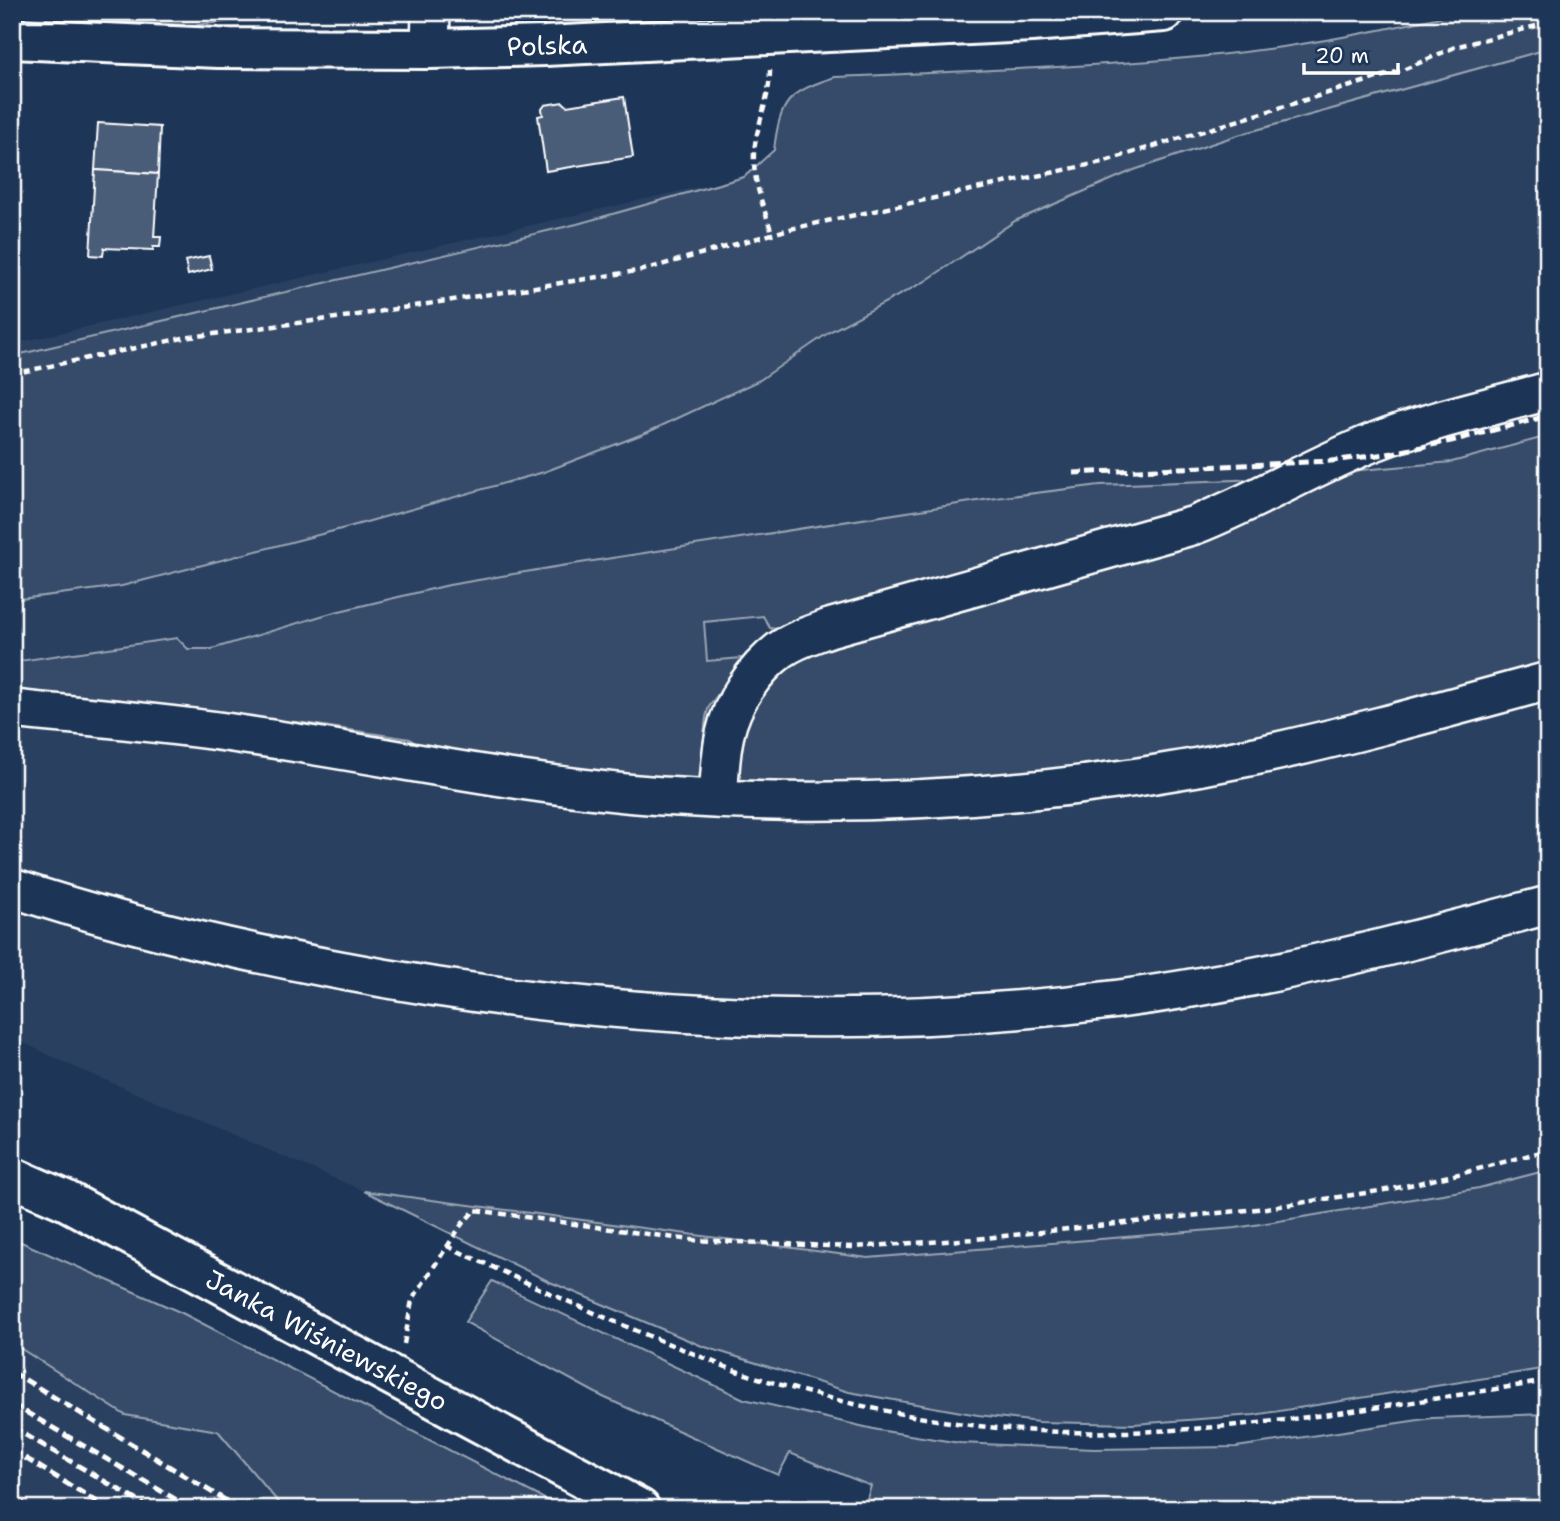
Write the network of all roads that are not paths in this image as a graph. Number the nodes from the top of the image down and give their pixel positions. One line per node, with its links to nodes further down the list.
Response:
1 (1164, 12): 2 (main road, Polska)
2 (431, 31): 3 (main road, Polska)
3 (12, 38)
4 (1548, 391): 7 (lane)
5 (1548, 681): 7 (lane)
6 (12, 709): 7 (lane)
7 (718, 798)
8 (12, 888): 9 (lane)
9 (1548, 905)
10 (12, 1177): 11 (main road, Janka Wiśniewskiego)
11 (640, 1509)

